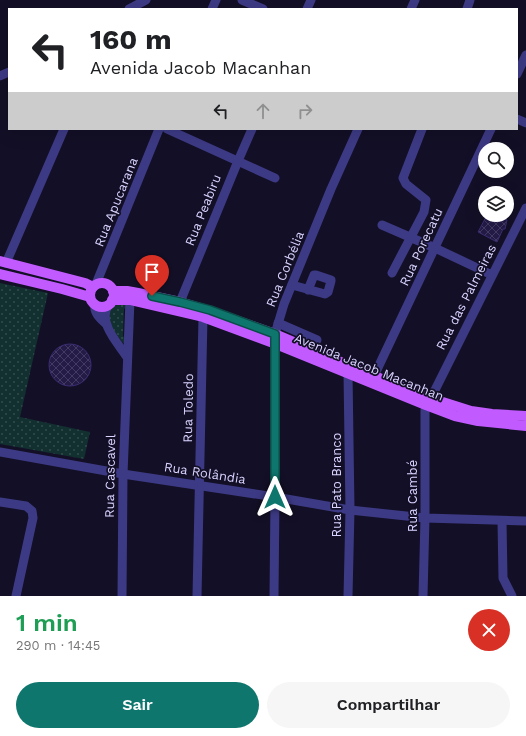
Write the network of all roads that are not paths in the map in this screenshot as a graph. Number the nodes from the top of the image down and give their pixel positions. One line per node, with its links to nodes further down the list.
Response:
1 (146, 0): 3 (street)
2 (242, 0): 4 (street)
3 (131, 8)
4 (261, 8)
5 (526, 56): 6 (street)
6 (518, 72)
7 (64, 130): 20 (street)
8 (159, 130): 26 (street, Rua Apucarana)
9 (169, 130): 14 (street)
10 (252, 130): 14 (street, Rua Peabiru)
11 (358, 130): 24 (street, Rua Corbélia)
12 (422, 130): 18 (street)
13 (491, 130): 19 (street, Rua Porecatu)
14 (238, 161): 15 (street); 29 (street, Rua Peabiru)
15 (275, 178)
16 (526, 208): 23 (street, Rua das Palmeiras)
17 (382, 226): 18 (street)
18 (411, 238): 19 (street); 21 (street)
19 (435, 248): 23 (street); 37 (street, Rua Porecatu)
20 (3, 262): 26 (main road)
21 (392, 273)
22 (0, 274): 26 (main road)
23 (492, 275): 38 (street, Rua das Palmeiras)
24 (292, 285): 25 (street); 31 (street, Rua Corbélia)
25 (308, 290)
26 (94, 293): 27 (main road); 27 (main road); 32 (street)
27 (111, 298): 28 (main road, Avenida Jacob Macanhan); 29 (main road, Avenida Jacob Macanhan); 32 (street)
28 (130, 300): 30 (main road, Avenida Jacob Macanhan); 35 (street, Rua Cascavel)
29 (180, 302): 33 (main road, Avenida Jacob Macanhan)
30 (203, 317): 33 (main road, Avenida Jacob Macanhan); 43 (street, Rua Toledo)
31 (278, 323): 33 (street, Rua Corbélia); 34 (street)
32 (107, 325): 35 (street)
33 (275, 339): 36 (main road, Avenida Jacob Macanhan); 37 (main road, Avenida Jacob Macanhan); 44 (street, Rua Corbélia)
34 (317, 340)
35 (127, 357): 42 (street, Rua Cascavel)
36 (348, 373): 38 (main road, Avenida Jacob Macanhan); 46 (street, Rua Pato Branco)
37 (374, 376): 38 (main road, Avenida Jacob Macanhan)
38 (428, 401): 39 (main road, Avenida Jacob Macanhan); 40 (main road, Avenida Jacob Macanhan); 47 (street, Rua Cambé)
39 (526, 416)
40 (526, 426)
41 (0, 452): 42 (street, Rua Rolândia)
42 (123, 474): 43 (street, Rua Rolândia); 51 (street, Rua Cascavel)
43 (199, 485): 44 (street, Rua Rolândia); 52 (street, Rua Toledo)
44 (275, 497): 46 (street, Rua Rolândia); 53 (street, Rua Corbélia)
45 (0, 502): 50 (street)
46 (350, 510): 47 (street, Rua Rolândia); 54 (street, Rua Pato Branco)
47 (425, 518): 48 (street, Rua Rolândia); 55 (street, Rua Cambé)
48 (502, 521): 49 (street, Rua Rolândia); 56 (street)
49 (526, 521)
50 (16, 596)
51 (122, 596)
52 (197, 596)
53 (274, 596)
54 (348, 596)
55 (423, 596)
56 (512, 596)

